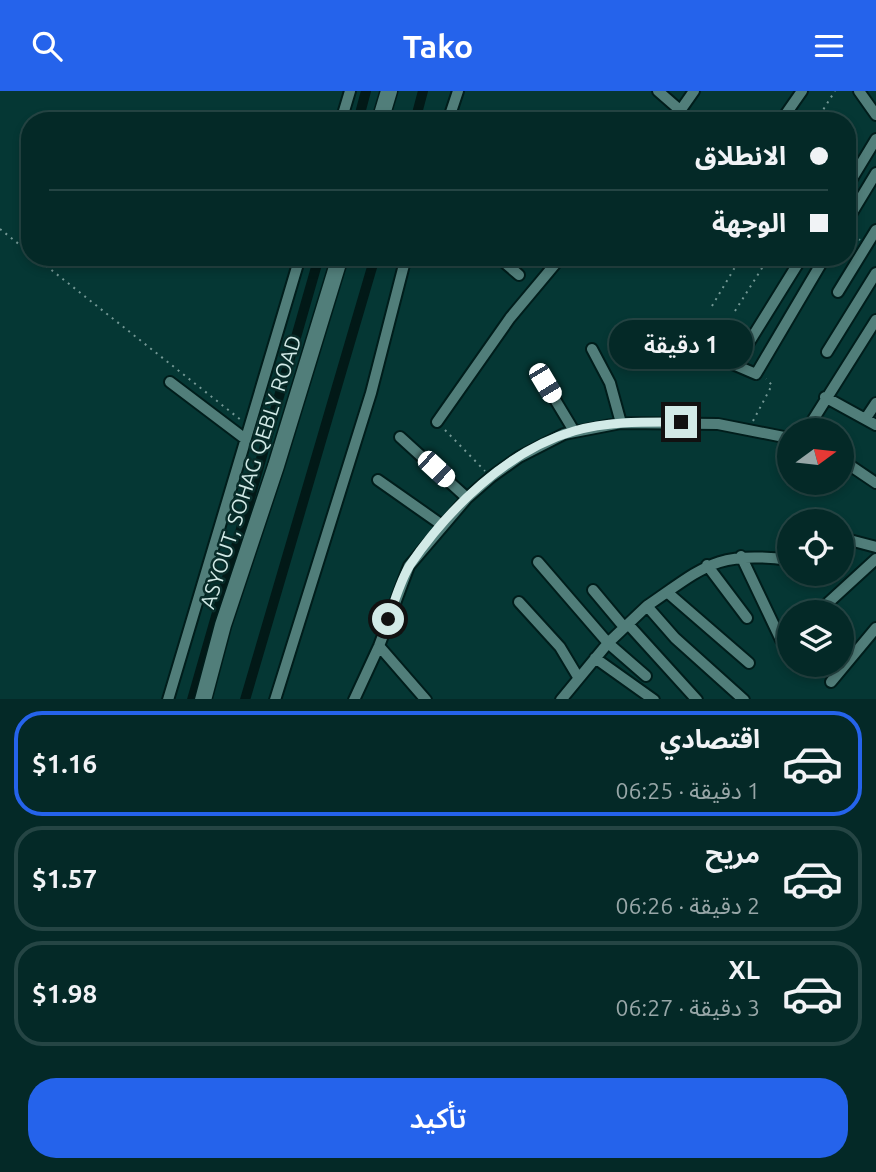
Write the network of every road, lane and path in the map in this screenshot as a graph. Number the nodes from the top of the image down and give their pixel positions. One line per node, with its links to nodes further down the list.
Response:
1 (350, 91): 10 (street)
2 (389, 91): 11 (main road)
3 (458, 91): 12 (street)
4 (658, 91): 9 (street)
5 (694, 91): 9 (street)
6 (802, 91): 13 (street)
7 (835, 91): 14 (path)
8 (859, 91): 15 (street)
9 (681, 111)
10 (344, 112)
11 (383, 112)
12 (451, 112)
13 (787, 112)
14 (822, 112)
15 (876, 115)
16 (876, 139): 17 (street)
17 (856, 172)
18 (876, 173): 19 (street)
19 (856, 206)
20 (0, 229): 23 (path)
21 (876, 230): 24 (street)
22 (856, 238): 24 (path)
23 (21, 246)
24 (866, 246): 25 (street)
25 (856, 262)
26 (46, 266): 56 (path)
27 (297, 266): 56 (street)
28 (337, 266): 92 (main road, ASYOUT, SOHAG QEBLY ROAD)
29 (404, 266): 93 (street)
30 (508, 266): 38 (street)
31 (553, 266): 54 (street)
32 (736, 266): 40 (path)
33 (763, 266): 41 (path)
34 (796, 266): 46 (street)
35 (820, 266): 46 (street)
36 (854, 266): 39 (street)
37 (876, 273): 45 (street)
38 (519, 275)
39 (838, 292)
40 (712, 306)
41 (735, 311)
42 (876, 320): 50 (street)
43 (684, 342): 46 (street)
44 (592, 349): 55 (street)
45 (827, 352)
46 (735, 365)
47 (170, 382): 61 (street)
48 (545, 383): 58 (street)
49 (772, 383): 57 (path)
50 (825, 397): 52 (street); 53 (street)
51 (876, 403): 53 (street)
52 (813, 418)
53 (871, 421)
54 (437, 422): 63 (path)
55 (621, 423): 57 (street); 58 (street)
56 (248, 424): 61 (street)
57 (749, 428): 59 (street)
58 (574, 431): 63 (street)
59 (777, 435)
60 (400, 437): 66 (street)
61 (244, 438): 91 (street)
62 (854, 468): 65 (street)
63 (491, 477): 66 (street)
64 (378, 480): 67 (street)
65 (876, 483)
66 (467, 498): 67 (street)
67 (442, 526): 85 (street)
68 (854, 541): 69 (street)
69 (876, 547)
70 (741, 556): 72 (street); 74 (street); 83 (street)
71 (876, 559): 77 (street)
72 (777, 560)
73 (538, 562): 84 (street)
74 (707, 565): 76 (street); 80 (street)
75 (593, 590): 81 (street)
76 (667, 592): 79 (street); 87 (street)
77 (831, 600)
78 (519, 602): 89 (street)
79 (647, 606): 81 (street); 99 (street)
80 (747, 618)
81 (626, 625): 84 (street); 98 (street)
82 (876, 628): 90 (street)
83 (777, 632)
84 (608, 643): 86 (street); 88 (street)
85 (379, 646): 94 (street); 95 (street)
86 (595, 658): 89 (street); 97 (street)
87 (749, 663)
88 (646, 676)
89 (578, 677): 96 (street)
90 (831, 682)
91 (168, 699)
92 (203, 699)
93 (275, 699)
94 (354, 699)
95 (426, 699)
96 (561, 699)
97 (654, 699)
98 (697, 699)
99 (744, 699)

